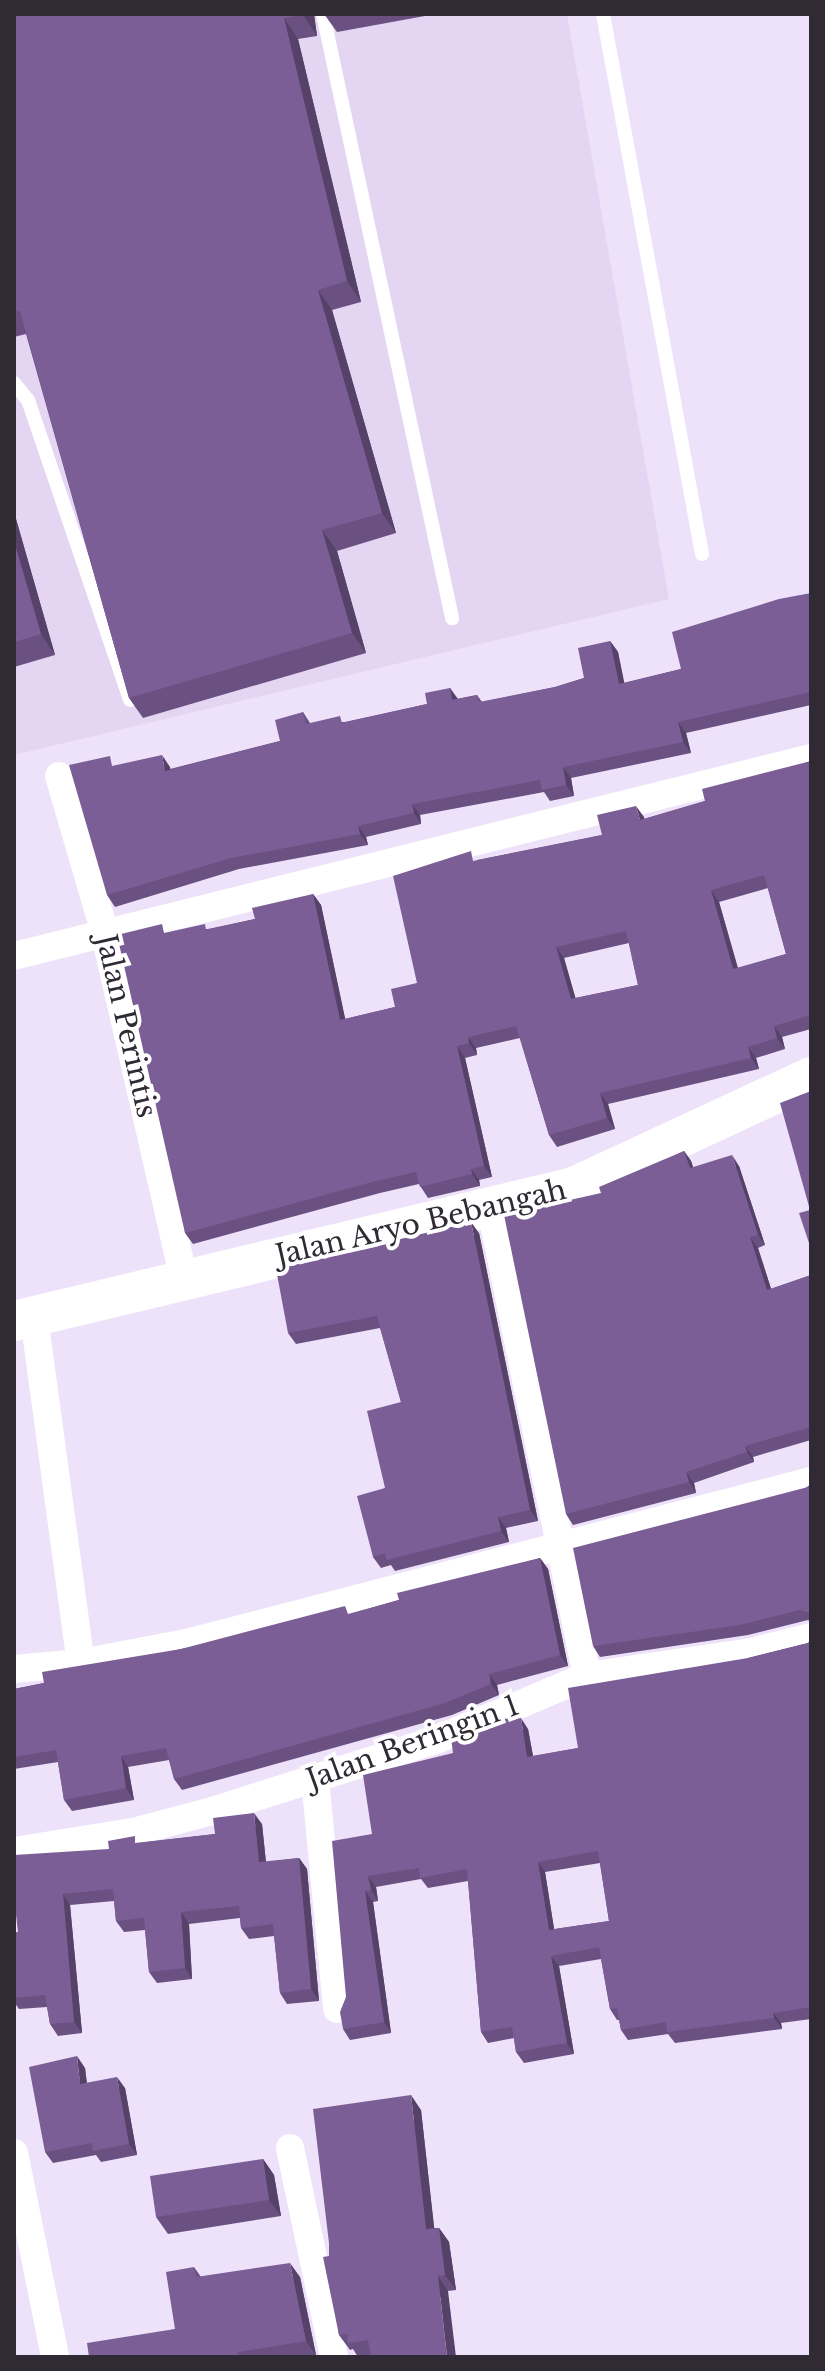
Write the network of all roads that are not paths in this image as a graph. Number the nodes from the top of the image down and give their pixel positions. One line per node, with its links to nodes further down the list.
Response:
1 (323, 14): 5 (lane)
2 (603, 14): 4 (lane)
3 (14, 383): 6 (lane)
4 (702, 554)
5 (452, 618)
6 (130, 700)
7 (811, 758): 9 (street)
8 (59, 776): 9 (street, Jalan Perintis)
9 (104, 930): 10 (street); 13 (street, Jalan Perintis)
10 (14, 956)
11 (811, 1077): 12 (street, Jalan Aryo Bebangah)
12 (491, 1209): 13 (street, Jalan Aryo Bebangah); 16 (street)
13 (184, 1279): 14 (street, Jalan Aryo Bebangah)
14 (24, 1319): 18 (street)
15 (811, 1481): 16 (street)
16 (559, 1546): 18 (street); 20 (street)
17 (811, 1637): 20 (street, Jalan Beringin 1)
18 (81, 1663): 19 (street)
19 (14, 1669)
20 (587, 1676): 21 (street, Jalan Beringin 1)
21 (315, 1779): 22 (street, Jalan Beringin 1); 23 (street)
22 (14, 1851)
23 (337, 2009)
24 (290, 2148): 27 (street)
25 (14, 2153): 26 (street)
26 (55, 2357)
27 (334, 2357)

